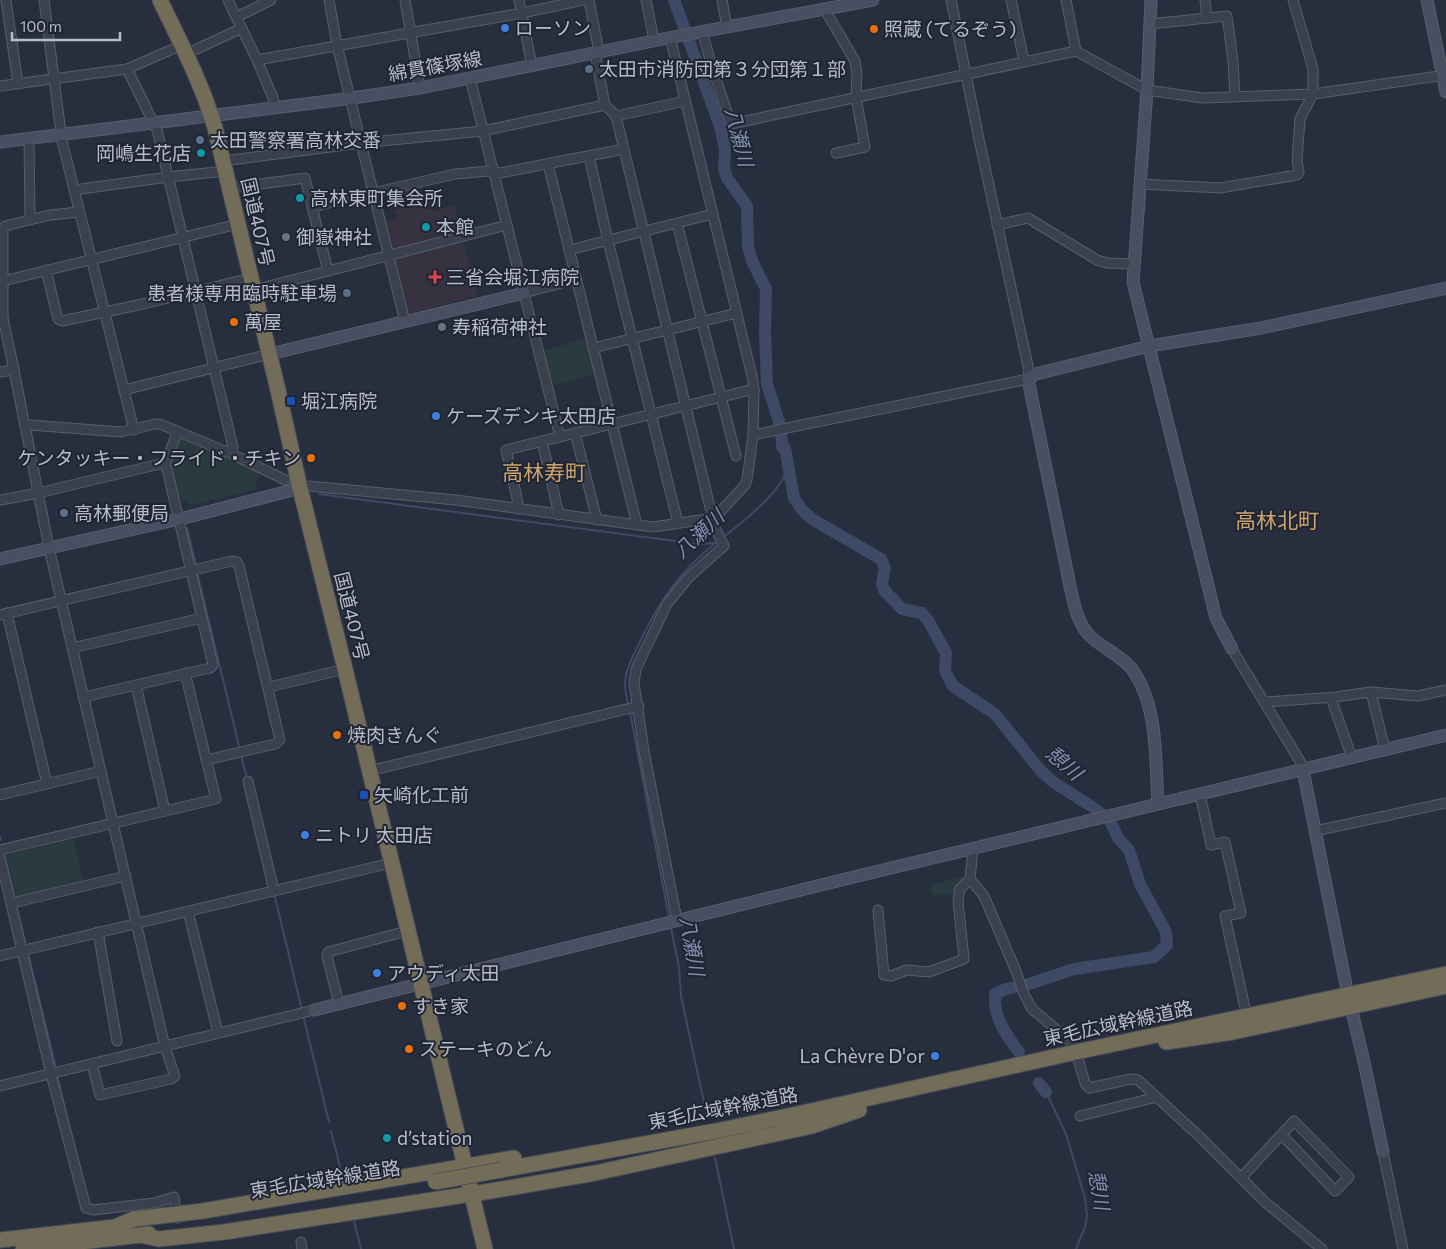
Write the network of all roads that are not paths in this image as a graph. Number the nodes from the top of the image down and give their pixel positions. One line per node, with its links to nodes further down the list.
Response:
1 (6, 0): 26 (street)
2 (44, 0): 45 (street)
3 (160, 0): 35 (highway, 国道407号)
4 (228, 0): 24 (street)
5 (271, 0): 24 (street)
6 (330, 0): 34 (street)
7 (405, 0): 30 (street)
8 (519, 0): 23 (street)
9 (583, 0): 23 (street)
10 (588, 0): 37 (street)
11 (646, 0): 33 (street)
12 (722, 0): 28 (street)
13 (873, 0): 21 (street, 綿貫篠塚線)
14 (951, 0): 42 (street)
15 (1011, 0): 39 (street)
16 (1066, 0): 36 (street)
17 (1151, 0): 27 (street)
18 (1205, 0): 25 (street)
19 (1293, 0): 51 (street)
20 (1427, 0): 43 (street)
21 (848, 2): 22 (street, 綿貫篠塚線)
22 (825, 10): 28 (street, 綿貫篠塚線); 52 (street)
23 (522, 12): 30 (street); 40 (street)
24 (236, 17): 29 (street)
25 (1207, 18): 27 (street); 53 (street)
26 (5, 22): 46 (street)
27 (1150, 24): 49 (street)
28 (726, 27): 31 (street, 綿貫篠塚線)
29 (242, 28): 35 (street); 38 (street)
30 (410, 32): 34 (street); 48 (street)
31 (701, 32): 32 (street, 綿貫篠塚線); 52 (street)
32 (671, 37): 33 (street, 綿貫篠塚線); 55 (street)
33 (654, 40): 37 (street, 綿貫篠塚線)
34 (337, 46): 38 (street); 54 (street)
35 (184, 50): 41 (street); 58 (highway, 国道407号)
36 (1076, 51): 39 (street); 49 (street)
37 (597, 52): 40 (street, 綿貫篠塚線); 56 (street)
38 (257, 60): 57 (street)
39 (1024, 61): 42 (street)
40 (532, 66): 44 (street, 綿貫篠塚線)
41 (127, 69): 45 (street); 60 (street)
42 (966, 74): 52 (street); 84 (street)
43 (1444, 76): 50 (street); 51 (street)
44 (470, 78): 48 (street, 綿貫篠塚線); 61 (street)
45 (54, 79): 46 (street); 62 (street)
46 (18, 84): 47 (street)
47 (0, 86)
48 (420, 88): 54 (street, 綿貫篠塚線)
49 (1147, 90): 53 (street); 73 (street)
50 (1446, 92)
51 (1313, 94): 53 (street); 73 (street)
52 (856, 97): 67 (street)
53 (1235, 97)
54 (350, 98): 57 (street, 綿貫篠塚線); 65 (street)
55 (685, 101): 59 (street); 79 (street)
56 (605, 105): 59 (street); 61 (street)
57 (275, 107): 58 (street, 綿貫篠塚線)
58 (211, 116): 60 (street, 綿貫篠塚線); 70 (highway, 国道407号)
59 (616, 116): 66 (street)
60 (154, 123): 62 (street, 綿貫篠塚線); 72 (street)
61 (483, 131): 65 (street); 71 (street)
62 (61, 134): 63 (street, 綿貫篠塚線); 75 (street)
63 (29, 138): 64 (street, 綿貫篠塚線); 80 (street)
64 (0, 142)
65 (361, 143): 70 (street); 76 (street)
66 (624, 149): 68 (street); 85 (street)
67 (836, 153)
68 (589, 156): 69 (street); 87 (street)
69 (548, 164): 71 (street); 88 (street)
70 (224, 166): 72 (street); 74 (highway, 国道407号)
71 (494, 172): 76 (street); 83 (street)
72 (168, 177): 75 (street); 86 (street)
73 (1140, 184): 91 (street)
74 (230, 188): 77 (street); 82 (highway, 国道407号)
75 (74, 190): 78 (street)
76 (373, 193): 77 (street); 89 (street)
77 (312, 207): 93 (street)
78 (80, 212): 80 (street); 90 (street)
79 (713, 214): 81 (street); 101 (street)
80 (30, 220): 95 (street)
81 (677, 223): 85 (street); 103 (street)
82 (238, 224): 86 (street); 96 (highway, 国道407号)
83 (507, 225): 89 (street); 99 (street)
84 (997, 226): 91 (street); 113 (street)
85 (644, 231): 87 (street); 105 (street)
86 (182, 238): 90 (street); 98 (street)
87 (608, 240): 88 (street); 106 (street)
88 (569, 250): 94 (street)
89 (389, 256): 93 (street); 104 (street)
90 (91, 260): 92 (street); 100 (street)
91 (1134, 264): 107 (street)
92 (46, 270): 95 (street); 100 (street)
93 (328, 271): 96 (street)
94 (576, 279): 99 (street); 108 (street)
95 (3, 281): 102 (street)
96 (253, 284): 98 (street); 109 (highway, 国道407号)
97 (1446, 288): 107 (street)
98 (196, 292): 100 (street); 110 (street)
99 (524, 293): 104 (street); 125 (street)
100 (104, 313): 115 (street)
101 (737, 313): 103 (street); 114 (street)
102 (2, 319): 111 (street)
103 (702, 321): 105 (street); 116 (street)
104 (405, 322): 109 (street)
105 (668, 330): 106 (street); 117 (street)
106 (632, 339): 108 (street); 118 (street)
107 (1149, 346): 113 (street); 148 (street)
108 (593, 348): 119 (street)
109 (270, 354): 110 (street); 131 (highway, 国道407号)
110 (214, 367): 115 (street); 127 (street)
111 (14, 370): 112 (street); 120 (street)
112 (0, 372)
113 (1028, 379): 124 (street); 171 (street)
114 (754, 389): 116 (street); 124 (street)
115 (124, 390): 121 (street)
116 (720, 397): 117 (street); 128 (street)
117 (686, 406): 118 (street); 136 (street)
118 (651, 414): 119 (street); 139 (street)
119 (612, 424): 123 (street); 140 (street)
120 (25, 426): 121 (street); 132 (street)
121 (134, 430): 122 (street)
122 (177, 432): 127 (street); 129 (street)
123 (576, 433): 125 (street); 138 (street)
124 (753, 435): 136 (street)
125 (560, 437): 126 (street)
126 (542, 441): 134 (street); 135 (street)
127 (232, 454): 130 (street)
128 (736, 456)
129 (164, 463): 132 (street); 137 (street)
130 (285, 480)
131 (300, 488): 134 (street); 137 (street); 149 (highway, 国道407号)
132 (38, 493): 133 (street); 141 (street)
133 (0, 500)
134 (518, 508): 135 (street)
135 (559, 515): 138 (street)
136 (713, 517): 139 (street); 158 (street)
137 (178, 519): 141 (street); 143 (street)
138 (597, 520): 140 (street)
139 (678, 523): 140 (street)
140 (637, 525)
141 (49, 548): 142 (street); 144 (street)
142 (0, 559)
143 (191, 571): 144 (street); 146 (street); 152 (street)
144 (61, 601): 145 (street); 147 (street)
145 (3, 614): 167 (street)
146 (202, 618): 147 (street); 150 (street)
147 (72, 648): 155 (street)
148 (1232, 649): 157 (street)
149 (345, 669): 152 (street); 165 (highway, 国道407号)
150 (185, 674): 151 (street); 162 (street)
151 (136, 685): 155 (street); 172 (street)
152 (269, 687): 162 (street)
153 (1446, 690): 154 (street)
154 (1371, 692): 156 (street); 160 (street)
155 (84, 697): 164 (street)
156 (1331, 698): 157 (street); 161 (street)
157 (1265, 702): 163 (street)
158 (637, 706): 165 (street); 185 (street)
159 (1446, 735): 160 (street)
160 (1385, 750): 161 (street)
161 (1352, 758): 163 (street)
162 (206, 760): 172 (street)
163 (1303, 770): 168 (street); 174 (street)
164 (101, 771): 167 (street); 173 (street)
165 (369, 771): 178 (highway, 国道407号)
166 (248, 781): 181 (street)
167 (47, 784): 169 (street)
168 (1200, 794): 171 (street); 197 (street)
169 (0, 795)
170 (1446, 802): 174 (street)
171 (1158, 804): 175 (street)
172 (165, 811): 173 (street)
173 (113, 824): 176 (street); 179 (street)
174 (1315, 831): 194 (street)
175 (973, 848): 180 (street); 185 (street)
176 (0, 850)
177 (0, 858): 182 (street)
178 (391, 864): 181 (street); 187 (highway, 国道407号)
179 (126, 876): 182 (street); 186 (street)
180 (970, 880): 183 (street); 201 (street)
181 (274, 891): 184 (street)
182 (12, 903): 189 (street)
183 (878, 910)
184 (188, 911): 186 (street); 198 (street)
185 (672, 922): 192 (street)
186 (137, 924): 188 (street); 200 (street)
187 (407, 931): 192 (highway, 国道407号); 195 (street)
188 (98, 932): 189 (street); 199 (street)
189 (22, 951): 190 (street); 203 (street)
190 (0, 956)
191 (1446, 974): 194 (highway, 東毛広域幹線道路)
192 (420, 984): 195 (street); 211 (highway, 国道407号)
193 (1446, 986): 194 (highway, 東毛広域幹線道路)
194 (1349, 1000): 197 (highway, 東毛広域幹線道路); 201 (highway, 東毛広域幹線道路); 210 (street)
195 (339, 1004): 196 (street)
196 (314, 1010): 198 (street)
197 (1247, 1016): 201 (highway, 東毛広域幹線道路)
198 (218, 1033): 200 (street)
199 (117, 1040)
200 (165, 1047): 202 (street); 202 (street)
201 (1077, 1056): 205 (highway, 東毛広域幹線道路); 206 (street); 207 (highway, 東毛広域幹線道路)
202 (92, 1064): 203 (street)
203 (51, 1074): 204 (street); 216 (street)
204 (0, 1086)
205 (879, 1096): 211 (highway); 212 (highway, 東毛広域幹線道路)
206 (1157, 1097): 208 (street); 213 (street)
207 (859, 1110): 212 (highway, 東毛広域幹線道路); 215 (highway)
208 (1080, 1116)
209 (1282, 1135): 209 (street); 213 (street)
210 (1383, 1152): 223 (street)
211 (465, 1167): 215 (highway, 国道407号); 216 (highway)
212 (502, 1175): 214 (highway, 東毛広域幹線道路, bridge)
213 (1241, 1178): 222 (street)
214 (436, 1187): 216 (highway, 東毛広域幹線道路); 217 (highway, 東毛広域幹線道路)
215 (472, 1194): 217 (highway); 221 (highway, 国道407号)
216 (177, 1217): 218 (highway)
217 (140, 1235): 219 (highway, 東毛広域幹線道路)
218 (0, 1240)
219 (95, 1245): 220 (highway, 東毛広域幹線道路)
220 (22, 1249)
221 (485, 1249)
222 (1322, 1249)
223 (1403, 1249)

